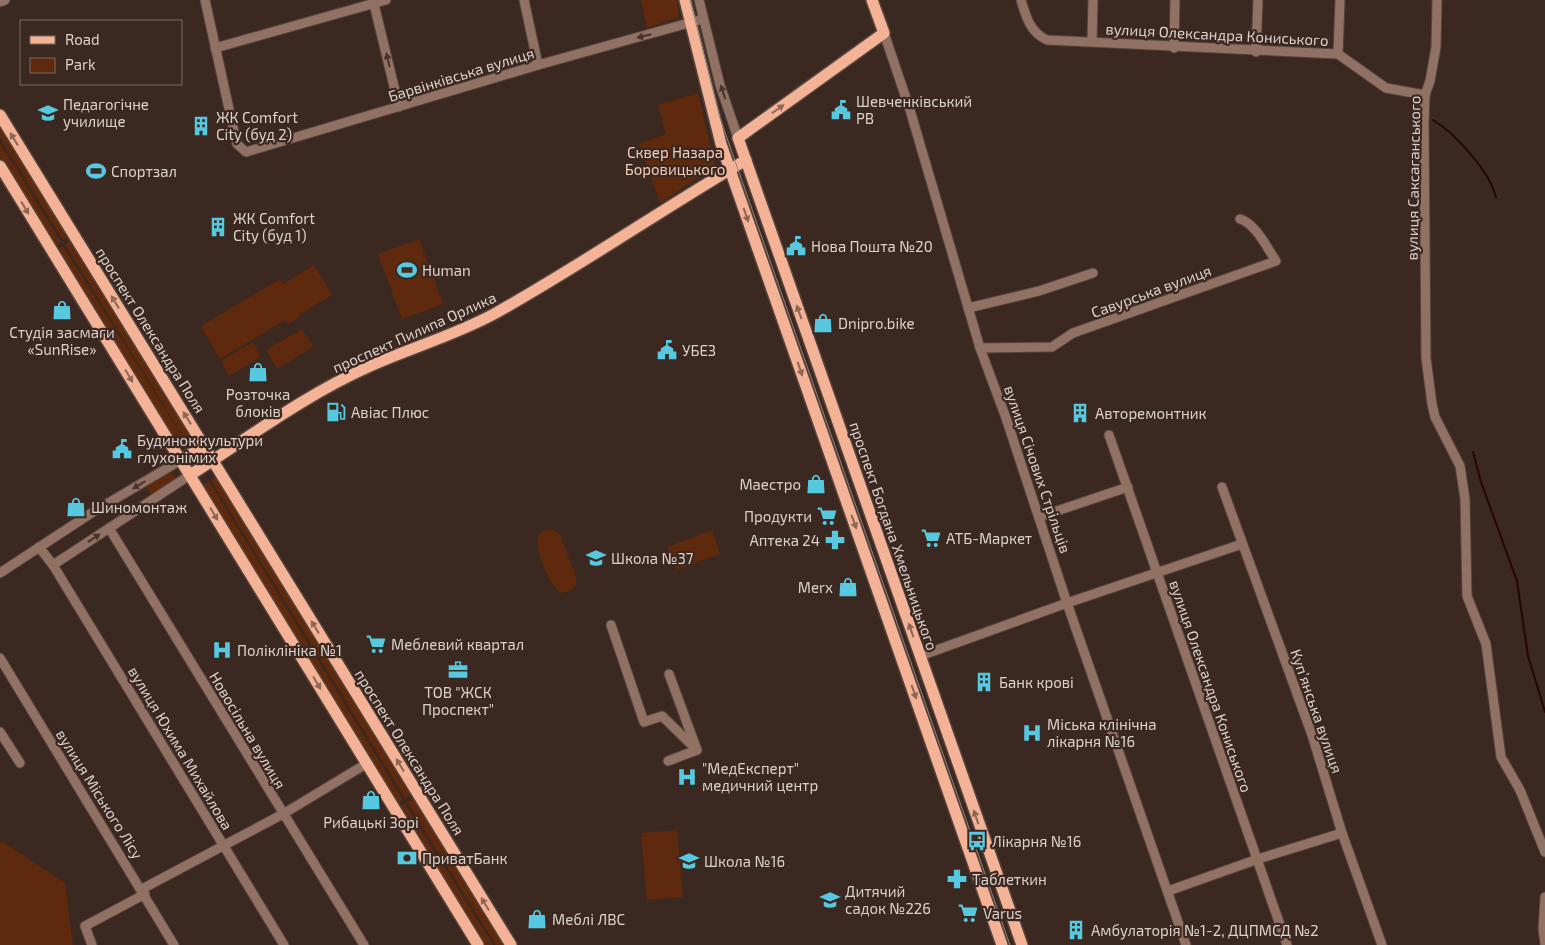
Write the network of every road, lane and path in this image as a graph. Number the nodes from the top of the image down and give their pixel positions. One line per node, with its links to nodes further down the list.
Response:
1 (5, 0): 14 (street)
2 (205, 0): 20 (street)
3 (386, 0): 15 (street)
4 (524, 0): 24 (street)
5 (685, 0): 17 (main road)
6 (699, 0): 16 (street)
7 (872, 0): 18 (main road, вулиця Січових Стрільців)
8 (1020, 0): 19 (street, вулиця Олександра Кониського)
9 (1093, 0): 19 (street)
10 (1176, 0): 21 (street)
11 (1258, 0): 22 (street)
12 (1340, 0): 23 (street)
13 (1437, 0): 25 (street, вулиця Саксаганського)
14 (0, 2)
15 (374, 2): 20 (street); 26 (street, one-way to 15)
16 (704, 19): 17 (street, Барвінківська вулиця); 28 (street, one-way to 16)
17 (691, 22): 24 (street, Барвінківська вулиця, one-way to 24); 31 (main road)
18 (884, 33): 28 (main road, one-way to 18); 34 (street, вулиця Січових Стрільців)
19 (1092, 41): 21 (street, вулиця Олександра Кониського)
20 (215, 48): 26 (street, Барвінківська вулиця)
21 (1174, 48): 22 (street, вулиця Олександра Кониського)
22 (1256, 52): 23 (street, вулиця Олександра Кониського)
23 (1338, 54): 25 (street, вулиця Олександра Кониського)
24 (538, 64): 26 (street, Барвінківська вулиця)
25 (1426, 95): 66 (street, вулиця Саксаганського)
26 (399, 107)
27 (0, 115): 38 (main road, проспект Олександра Поля, one-way to 27)
28 (738, 138): 29 (main road, проспект Богдана Хмельницького)
29 (746, 160): 31 (main road, проспект Пилипа Орлика); 37 (main road, проспект Богдана Хмельницького, one-way to 29)
30 (0, 166): 40 (main road, one-way to 40)
31 (730, 169): 39 (main road, one-way to 39); 41 (main road, проспект Пилипа Орлика)
32 (1240, 218): 35 (street, Савурська вулиця)
33 (1093, 273): 34 (street)
34 (968, 308): 35 (street, вулиця Січових Стрільців)
35 (980, 348): 45 (street, вулиця Січових Стрільців)
36 (1109, 435): 43 (street, вулиця Олександра Кониського)
37 (846, 444): 39 (main road); 54 (main road, проспект Богдана Хмельницького, one-way to 37)
38 (204, 446): 40 (main road); 41 (main road, проспект Олександра Поля)
39 (828, 450): 56 (main road, one-way to 56)
40 (180, 460): 42 (main road); 48 (street, one-way to 48)
41 (213, 460): 42 (main road, проспект Пилипа Орлика); 77 (main road, проспект Олександра Поля, one-way to 41)
42 (190, 475): 46 (street); 62 (main road, one-way to 62)
43 (1128, 487): 45 (street); 51 (street, вулиця Олександра Кониського)
44 (1222, 487): 47 (street, Купʼянська вулиця)
45 (1039, 517): 52 (street, вулиця Січових Стрільців)
46 (108, 528): 49 (street, one-way to 46); 63 (street, Новосільна вулиця)
47 (1242, 544): 51 (street); 64 (street, Купʼянська вулиця)
48 (39, 547): 49 (street, вулиця Юхима Михайлова); 50 (street)
49 (54, 565): 65 (street, вулиця Юхима Михайлова)
50 (0, 573)
51 (1158, 573): 52 (street); 67 (street, вулиця Олександра Кониського)
52 (1067, 603): 54 (street); 69 (street, вулиця Січових Стрільців)
53 (612, 625): 59 (street)
54 (920, 656): 56 (main road); 79 (main road, проспект Богдана Хмельницького, one-way to 54)
55 (0, 658): 68 (street, вулиця Міського Лісу)
56 (903, 662): 78 (main road, one-way to 78)
57 (670, 674): 59 (street)
58 (0, 732): 61 (street)
59 (698, 750): 60 (street)
60 (668, 761)
61 (20, 763)
62 (366, 764): 63 (street); 76 (main road)
63 (283, 814): 65 (street); 75 (street, Новосільна вулиця)
64 (1342, 834): 67 (street); 82 (street, Купʼянська вулиця)
65 (224, 846): 68 (street); 74 (street, вулиця Юхима Михайлова)
66 (1545, 852)
67 (1258, 859): 69 (street); 81 (street, вулиця Олександра Кониського)
68 (143, 891): 72 (street); 73 (street, вулиця Міського Лісу)
69 (1168, 891): 80 (street, вулиця Січових Стрільців)
70 (1545, 897): 71 (street)
71 (1545, 944)
72 (92, 945)
73 (174, 945)
74 (284, 945)
75 (364, 945)
76 (478, 945)
77 (511, 945)
78 (1002, 945)
79 (1022, 945)
80 (1186, 945)
81 (1287, 945)
82 (1382, 945)

